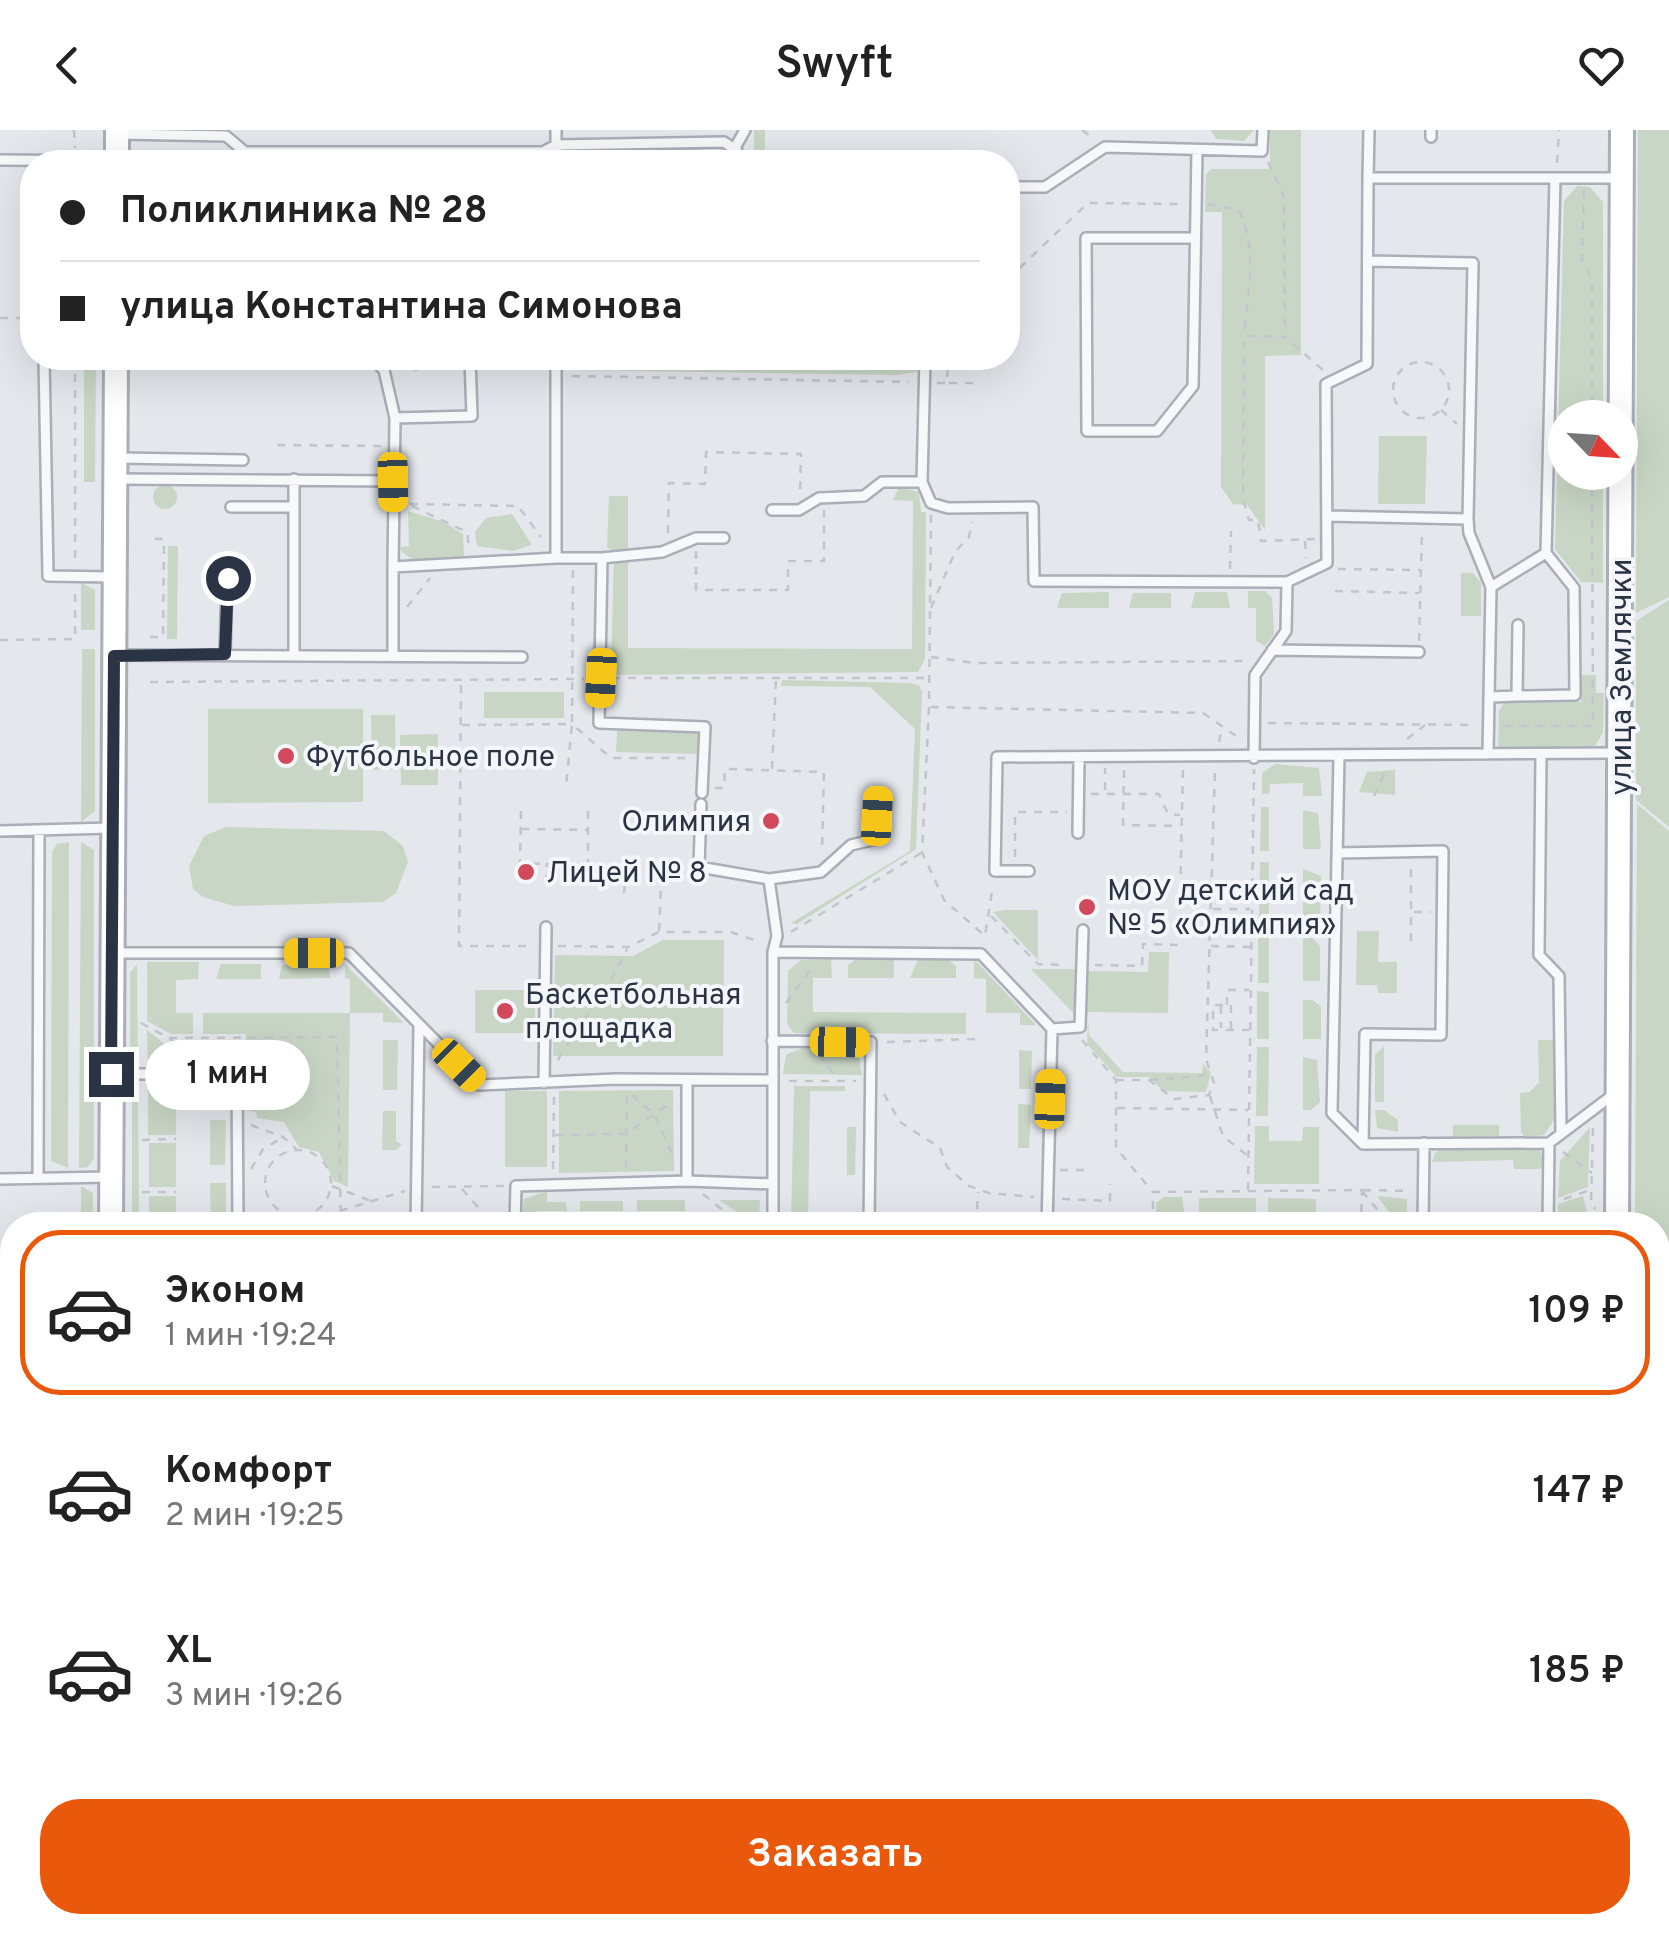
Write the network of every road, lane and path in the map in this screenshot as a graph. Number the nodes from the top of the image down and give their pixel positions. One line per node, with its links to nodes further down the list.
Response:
1 (556, 130): 7 (lane)
2 (1263, 130): 13 (lane)
3 (1368, 130): 14 (lane)
4 (1559, 130): 15 (path)
5 (1622, 130): 17 (main road, улица Землячки)
6 (117, 132): 8 (lane)
7 (556, 144): 9 (lane); 10 (lane); 11 (lane)
8 (239, 150)
9 (546, 150)
10 (556, 150)
11 (736, 150)
12 (1196, 150): 13 (lane); 18 (lane); 19 (lane)
13 (1262, 151): 24 (path)
14 (1368, 178): 15 (lane); 21 (lane)
15 (1555, 178): 16 (lane); 64 (lane)
16 (1584, 178): 17 (lane); 38 (path)
17 (1624, 178): 107 (main road, улица Землячки)
18 (1020, 187)
19 (1196, 204): 20 (lane); 22 (path); 23 (path)
20 (1195, 238): 20 (lane)
21 (1368, 261): 37 (lane); 56 (lane)
22 (1020, 268)
23 (1244, 336): 24 (path); 61 (path)
24 (1285, 337): 37 (path)
25 (44, 370): 73 (lane)
26 (75, 370): 73 (path)
27 (116, 370): 44 (main road)
28 (384, 370): 39 (lane)
29 (470, 370): 39 (lane)
30 (556, 370): 33 (lane)
31 (924, 370): 34 (lane)
32 (948, 370): 35 (path)
33 (556, 376): 34 (path); 65 (lane)
34 (924, 382): 35 (path); 47 (lane)
35 (947, 383): 36 (path)
36 (980, 384)
37 (1326, 384): 54 (lane)
38 (1592, 400)
39 (395, 418): 42 (lane)
40 (1425, 418): 40 (path)
41 (277, 446): 42 (path)
42 (394, 446): 46 (lane)
43 (243, 460): 44 (lane)
44 (115, 469): 45 (lane); 74 (main road)
45 (294, 479): 46 (lane); 50 (lane)
46 (393, 482): 69 (lane)
47 (922, 482): 48 (lane); 53 (lane)
48 (931, 504): 51 (lane); 81 (path)
49 (231, 507): 50 (lane)
50 (294, 507): 90 (lane)
51 (980, 508): 76 (lane); 81 (path)
52 (772, 510): 53 (lane)
53 (800, 510): 58 (path); 63 (path)
54 (1327, 516): 55 (lane); 62 (lane)
55 (1422, 518): 56 (lane); 71 (path)
56 (1468, 519): 78 (lane)
57 (1231, 531): 76 (path)
58 (696, 538): 59 (lane); 63 (lane)
59 (724, 538)
60 (151, 539): 84 (path)
61 (1305, 539): 62 (path); 72 (path)
62 (1327, 539): 72 (lane)
63 (668, 550): 66 (lane)
64 (1546, 553): 78 (lane); 100 (lane)
65 (556, 558): 66 (lane); 67 (lane); 67 (path)
66 (602, 558): 95 (lane)
67 (472, 565): 68 (lane)
68 (440, 566): 69 (lane); 82 (path)
69 (393, 567): 82 (lane)
70 (1336, 569): 71 (path)
71 (1420, 570): 80 (path)
72 (1306, 572): 77 (lane)
73 (75, 576): 74 (lane); 85 (path)
74 (115, 577): 91 (main road)
75 (228, 578): 89 (lane)
76 (1230, 581): 77 (lane)
77 (1287, 582): 86 (lane)
78 (1491, 587): 101 (lane)
79 (1335, 591): 80 (path)
80 (1420, 593): 87 (path)
81 (930, 610): 93 (path)
82 (393, 623): 88 (lane)
83 (1518, 625): 100 (lane)
84 (150, 637)
85 (0, 640)
86 (1272, 650): 87 (lane); 106 (lane)
87 (1419, 652)
88 (393, 653): 90 (lane); 92 (lane)
89 (225, 654): 90 (lane); 91 (lane)
90 (294, 654)
91 (114, 656): 132 (main road)
92 (522, 657)
93 (930, 657): 94 (path); 97 (path)
94 (1246, 662)
95 (601, 678): 96 (path); 99 (path); 125 (lane)
96 (776, 678): 97 (path); 119 (path)
97 (930, 678): 102 (path)
98 (150, 682): 99 (path)
99 (460, 682): 104 (path)
100 (1517, 696): 101 (lane)
101 (1490, 697): 108 (lane)
102 (930, 707): 105 (path); 138 (path)
103 (1426, 724): 111 (path)
104 (460, 726): 120 (path); 164 (path)
105 (1222, 728): 106 (path); 116 (path)
106 (1254, 741): 117 (lane)
107 (1620, 753): 109 (lane); 202 (main road, улица Землячки)
108 (1488, 754): 109 (lane); 111 (lane)
109 (1541, 754): 209 (lane)
110 (1340, 756): 111 (lane); 117 (lane); 139 (lane)
111 (1392, 756)
112 (1079, 757): 113 (lane); 122 (lane); 145 (lane)
113 (1105, 757): 114 (lane); 123 (path)
114 (1124, 757): 115 (lane); 124 (path)
115 (1183, 757): 116 (lane); 130 (path)
116 (1216, 758): 117 (lane); 153 (path)
117 (1254, 758): 154 (path)
118 (1387, 767): 126 (path)
119 (772, 770): 125 (path); 146 (path)
120 (566, 787)
121 (878, 794): 146 (lane)
122 (1079, 794): 123 (path); 129 (lane)
123 (1104, 794): 124 (path)
124 (1124, 794): 130 (path); 131 (path)
125 (702, 795): 144 (lane)
126 (1374, 796)
127 (521, 811): 133 (path)
128 (588, 811): 135 (path)
129 (1078, 812): 137 (lane); 147 (path)
130 (1182, 815): 131 (path)
131 (1181, 826): 171 (path)
132 (113, 828): 134 (lane); 170 (main road)
133 (520, 829): 135 (path); 141 (path)
134 (39, 830): 136 (lane); 225 (lane)
135 (588, 830): 142 (path)
136 (0, 831)
137 (1078, 833)
138 (922, 852): 157 (path); 161 (path)
139 (1337, 852): 140 (lane); 217 (lane)
140 (1412, 852): 155 (path); 156 (lane)
141 (547, 864): 142 (path); 150 (path)
142 (588, 864): 143 (path)
143 (598, 864)
144 (699, 867): 149 (lane); 151 (path)
145 (995, 870): 147 (lane); 157 (path)
146 (821, 872): 149 (lane)
147 (1015, 872): 148 (lane)
148 (1028, 872)
149 (769, 879): 161 (lane)
150 (546, 883)
151 (661, 884): 152 (path); 160 (path)
152 (624, 893)
153 (1210, 908): 154 (path); 166 (path)
154 (1252, 909): 167 (path)
155 (1411, 912): 156 (path); 162 (path)
156 (1442, 912): 217 (lane)
157 (990, 914): 171 (path)
158 (546, 927): 164 (lane)
159 (1083, 930): 171 (lane)
160 (659, 932): 163 (path); 165 (path)
161 (777, 936): 168 (lane)
162 (1411, 941)
163 (761, 943)
164 (546, 946): 165 (path); 200 (lane)
165 (628, 946): 200 (path)
166 (1210, 946): 167 (path); 190 (path)
167 (1251, 947): 172 (path)
168 (773, 952): 169 (lane); 177 (lane)
169 (824, 952): 177 (path); 180 (lane)
170 (112, 953): 179 (lane); 191 (main road)
171 (1082, 965): 181 (lane)
172 (1250, 990): 173 (path); 184 (path)
173 (1224, 1005): 174 (path); 175 (path); 176 (path)
174 (1231, 1017): 176 (path); 183 (path)
175 (1212, 1018): 176 (path); 182 (path)
176 (1221, 1018): 182 (path)
177 (773, 1020): 187 (lane)
178 (141, 1023): 185 (path)
179 (419, 1025): 200 (lane); 235 (lane)
180 (1052, 1028): 181 (lane); 221 (lane)
181 (1073, 1030): 196 (path)
182 (1222, 1030): 183 (path)
183 (1231, 1030): 184 (path)
184 (1250, 1030): 207 (path)
185 (169, 1038): 192 (path); 236 (path)
186 (975, 1039): 189 (path)
187 (772, 1041): 188 (lane); 195 (lane)
188 (808, 1042): 189 (lane); 198 (path)
189 (870, 1042): 199 (lane)
190 (1213, 1069): 197 (path); 203 (path)
191 (111, 1074): 192 (lane); 224 (main road)
192 (206, 1074): 208 (lane)
193 (627, 1079): 194 (lane); 200 (lane); 210 (path)
194 (687, 1080): 195 (lane); 201 (lane)
195 (772, 1080): 198 (path); 229 (lane)
196 (1116, 1080): 197 (path); 205 (path)
197 (1149, 1080): 203 (path)
198 (839, 1081): 199 (path)
199 (870, 1081): 237 (path); 259 (lane)
200 (550, 1082): 211 (path)
201 (688, 1091): 210 (path); 227 (lane)
202 (1616, 1092): 204 (lane); 267 (main road, улица Землячки)
203 (1209, 1095): 206 (path)
204 (1593, 1107): 209 (lane); 223 (path)
205 (1117, 1108): 206 (path); 243 (path)
206 (1214, 1110): 207 (path); 219 (path)
207 (1249, 1110): 219 (path)
208 (237, 1126): 212 (path); 220 (lane)
209 (1562, 1131): 215 (lane)
210 (626, 1134): 211 (path); 228 (path)
211 (554, 1135): 232 (path)
212 (283, 1137): 218 (path); 220 (path)
213 (176, 1139): 214 (path)
214 (142, 1140)
215 (1549, 1142): 216 (lane); 223 (path); 247 (lane)
216 (1424, 1143): 217 (lane); 265 (lane)
217 (1363, 1144)
218 (297, 1150): 231 (path); 252 (path)
219 (1248, 1156): 238 (path)
220 (237, 1169): 251 (lane)
221 (1048, 1169): 222 (path); 245 (lane)
222 (1087, 1170)
223 (1592, 1173): 240 (path)
224 (111, 1177): 225 (lane); 250 (main road)
225 (38, 1178): 226 (lane)
226 (0, 1179)
227 (687, 1181): 228 (lane); 229 (lane)
228 (626, 1183): 232 (lane)
229 (773, 1184): 258 (lane)
230 (1110, 1184): 245 (path)
231 (330, 1185): 236 (path); 253 (path)
232 (553, 1185): 233 (lane)
233 (516, 1186): 234 (path); 257 (lane)
234 (460, 1187): 235 (path); 256 (path)
235 (416, 1188): 246 (path); 255 (lane)
236 (340, 1189): 246 (path); 249 (path)
237 (978, 1190): 245 (path); 260 (path)
238 (1248, 1190): 239 (path); 243 (path)
239 (1362, 1190): 244 (path); 263 (path); 264 (path)
240 (1591, 1190): 247 (path); 248 (path)
241 (142, 1192): 242 (path)
242 (176, 1192)
243 (1153, 1192): 262 (path)
244 (1412, 1195)
245 (1048, 1199): 261 (lane)
246 (372, 1201): 249 (path)
247 (1548, 1205): 266 (lane)
248 (1596, 1209)
249 (342, 1211): 254 (path)
250 (110, 1212)
251 (238, 1212)
252 (288, 1212)
253 (309, 1212)
254 (339, 1212)
255 (416, 1212)
256 (482, 1212)
257 (515, 1212)
258 (773, 1212)
259 (869, 1212)
260 (977, 1212)
261 (1048, 1212)
262 (1153, 1212)
263 (1361, 1212)
264 (1380, 1212)
265 (1423, 1212)
266 (1548, 1212)
267 (1617, 1212)

